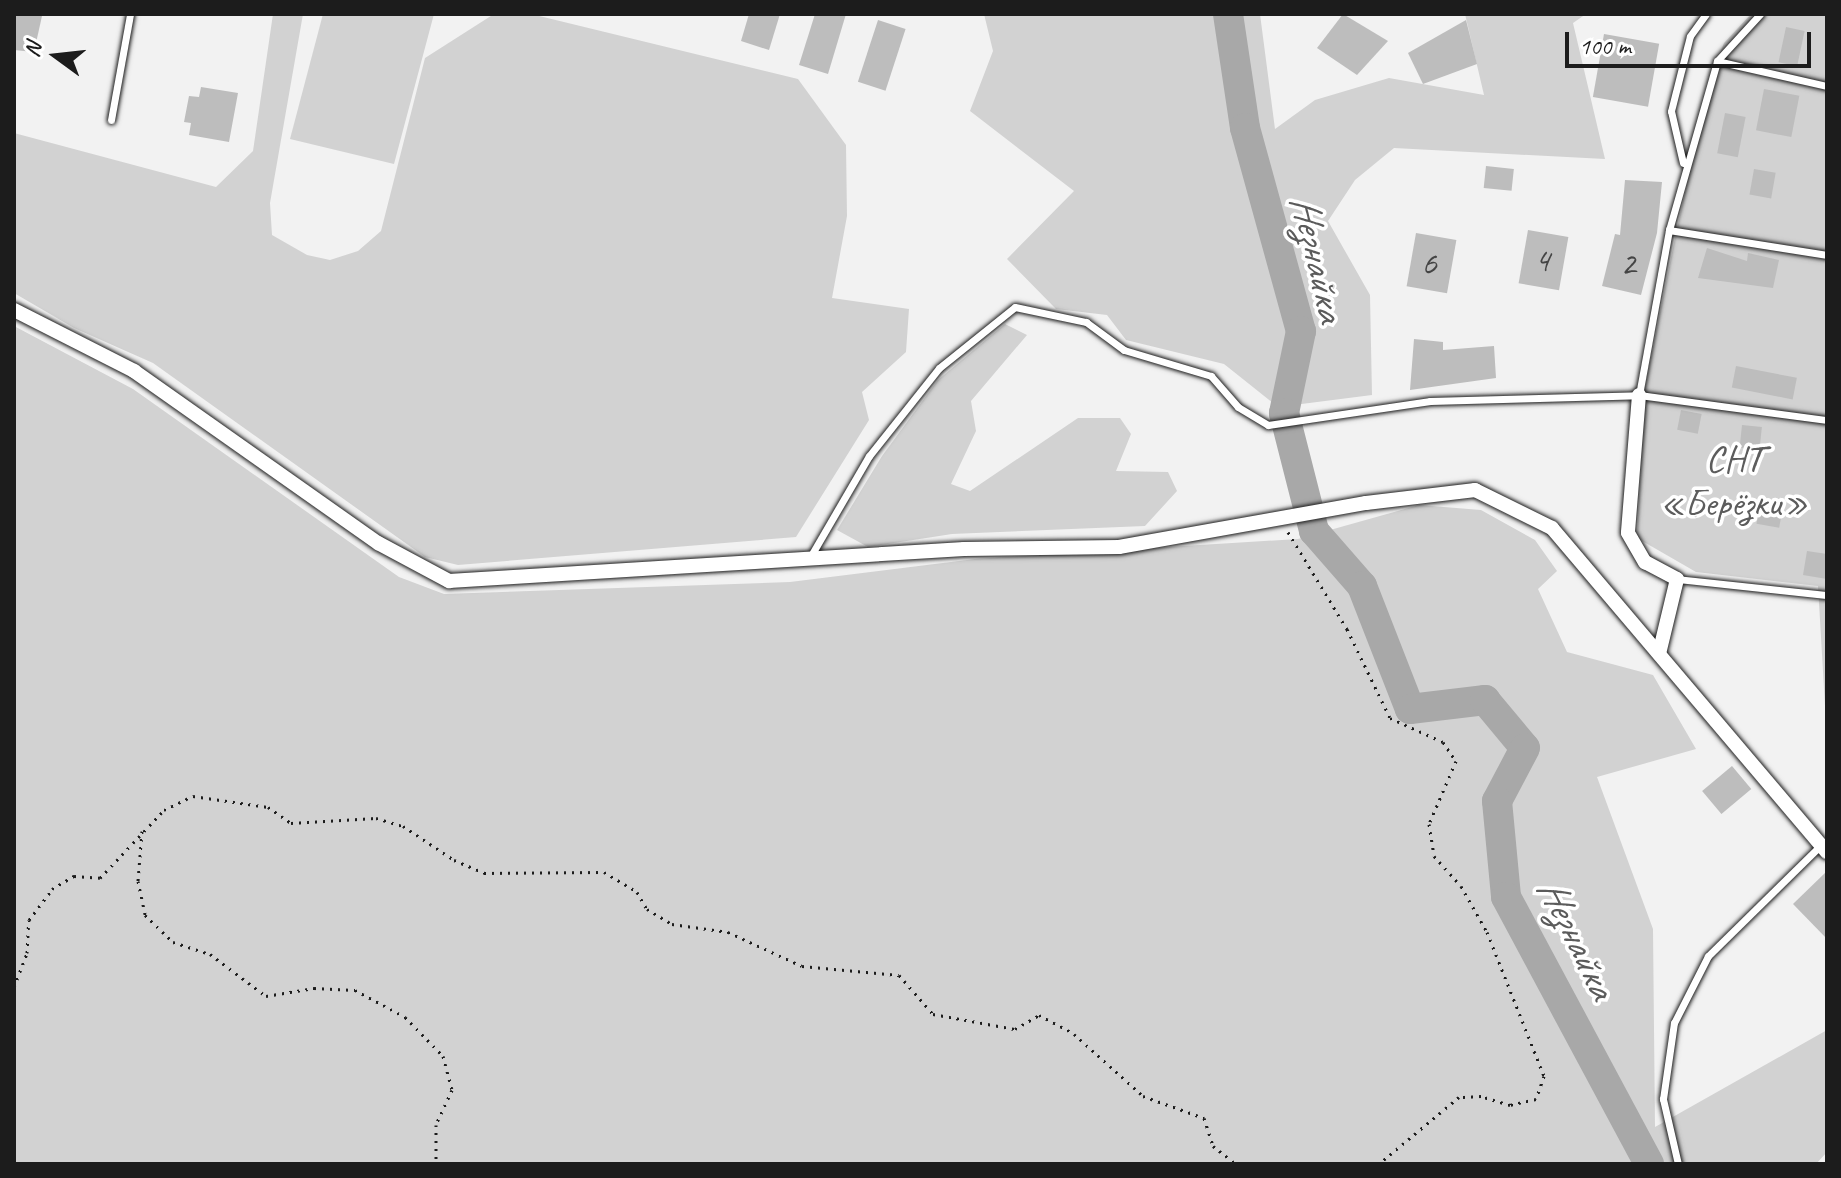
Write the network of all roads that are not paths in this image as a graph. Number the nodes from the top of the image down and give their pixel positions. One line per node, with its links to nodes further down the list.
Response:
1 (130, 14): 6 (lane)
2 (1706, 14): 7 (lane)
3 (1760, 14): 4 (lane)
4 (1717, 61): 5 (lane); 7 (lane)
5 (1827, 86)
6 (111, 120)
7 (1684, 166): 8 (lane)
8 (1669, 230): 9 (lane); 11 (lane)
9 (1827, 255)
10 (14, 310): 13 (street)
11 (1639, 395): 12 (lane); 13 (lane); 14 (street)
12 (1827, 420)
13 (808, 561): 16 (street)
14 (1677, 579): 15 (lane); 16 (street)
15 (1827, 595)
16 (1659, 654): 17 (street)
17 (1824, 849): 18 (lane)
18 (1678, 1164)

